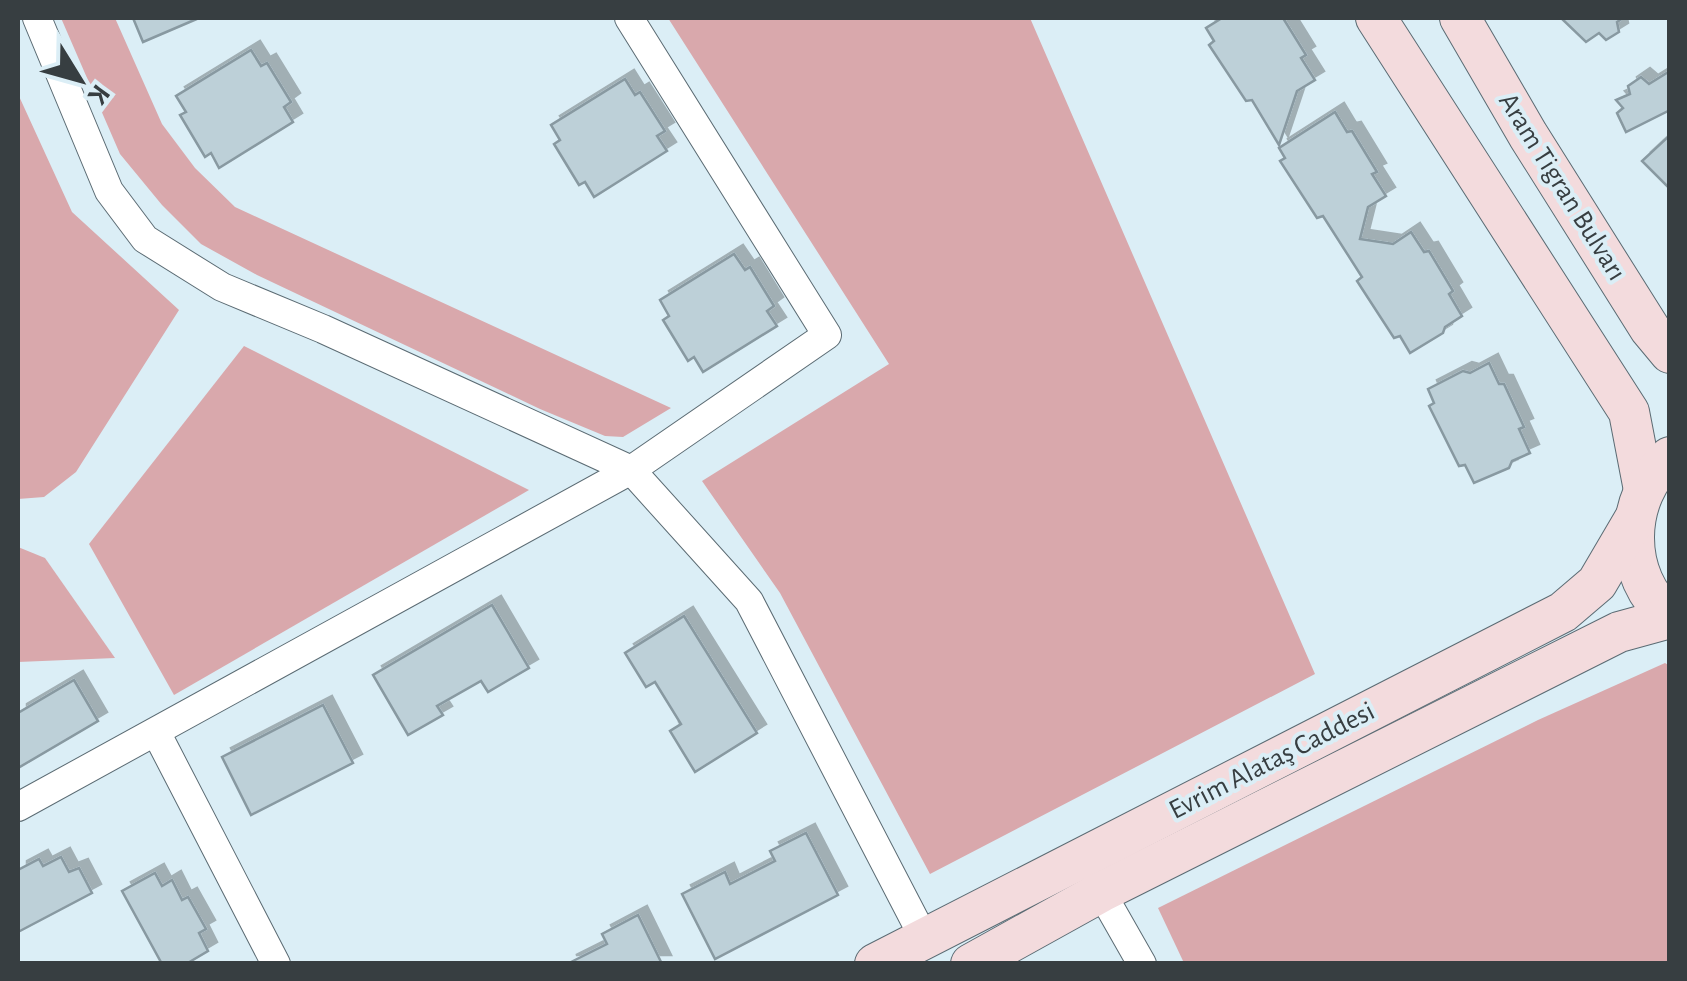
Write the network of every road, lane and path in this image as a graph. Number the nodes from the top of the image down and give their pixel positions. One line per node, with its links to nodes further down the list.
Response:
1 (36, 18): 7 (street)
2 (630, 18): 7 (street)
3 (1376, 18): 8 (main road)
4 (1460, 18): 5 (main road, Aram Tigran Bulvarı)
5 (1670, 352)
6 (1670, 457): 8 (main road, Evrim Alataş Caddesi)
7 (631, 470): 10 (street); 13 (street)
8 (1639, 505): 9 (main road); 13 (main road, Evrim Alataş Caddesi)
9 (1670, 617): 12 (main road)
10 (156, 732): 11 (street); 14 (street)
11 (18, 807)
12 (1101, 892): 16 (main road); 17 (street)
13 (925, 940): 15 (main road, Evrim Alataş Caddesi)
14 (276, 964)
15 (875, 964)
16 (971, 964)
17 (1142, 964)

